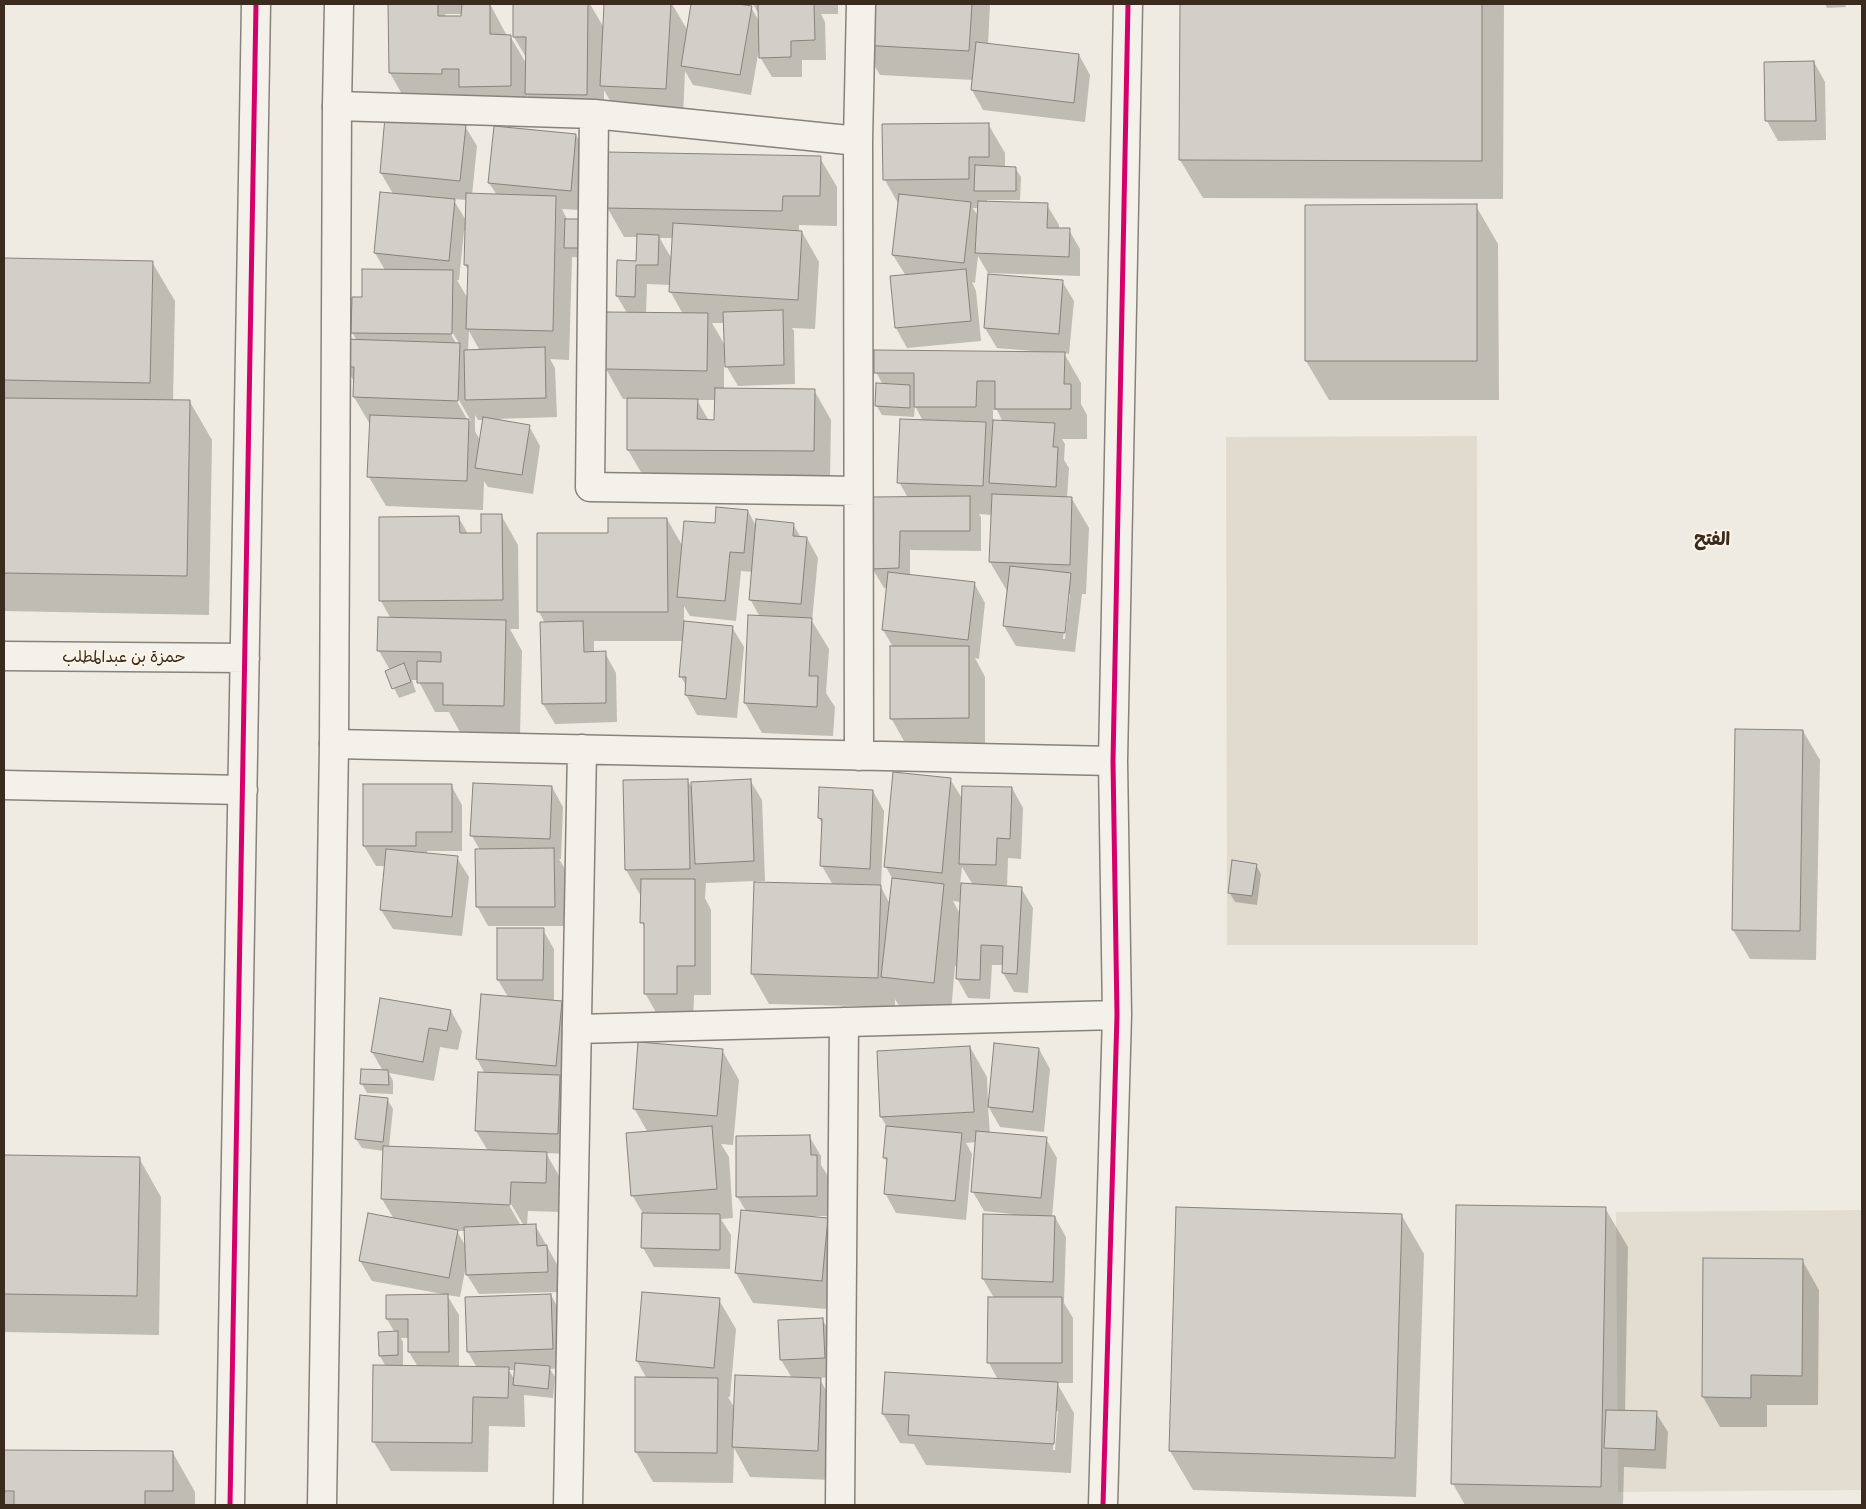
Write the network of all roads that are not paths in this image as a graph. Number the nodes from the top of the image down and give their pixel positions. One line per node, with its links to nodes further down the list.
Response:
1 (256, 4): 10 (street)
2 (339, 4): 5 (street)
3 (860, 4): 7 (street)
4 (1128, 4): 14 (street)
5 (337, 106): 6 (street); 11 (street)
6 (594, 114): 7 (street); 8 (street)
7 (858, 141): 8 (street)
8 (858, 491): 13 (street)
9 (4, 656): 10 (street, حمزة بن عبدالمطلب)
10 (245, 658): 16 (street)
11 (334, 744): 12 (street); 21 (street)
12 (582, 748): 13 (street); 19 (street)
13 (860, 756): 14 (street)
14 (1113, 761): 17 (street)
15 (4, 785): 16 (street)
16 (243, 790): 20 (street)
17 (1118, 1015): 18 (street); 24 (street)
18 (844, 1022): 19 (street); 23 (street)
19 (577, 1029): 22 (street)
20 (230, 1505)
21 (322, 1505)
22 (568, 1505)
23 (840, 1505)
24 (1103, 1505)

